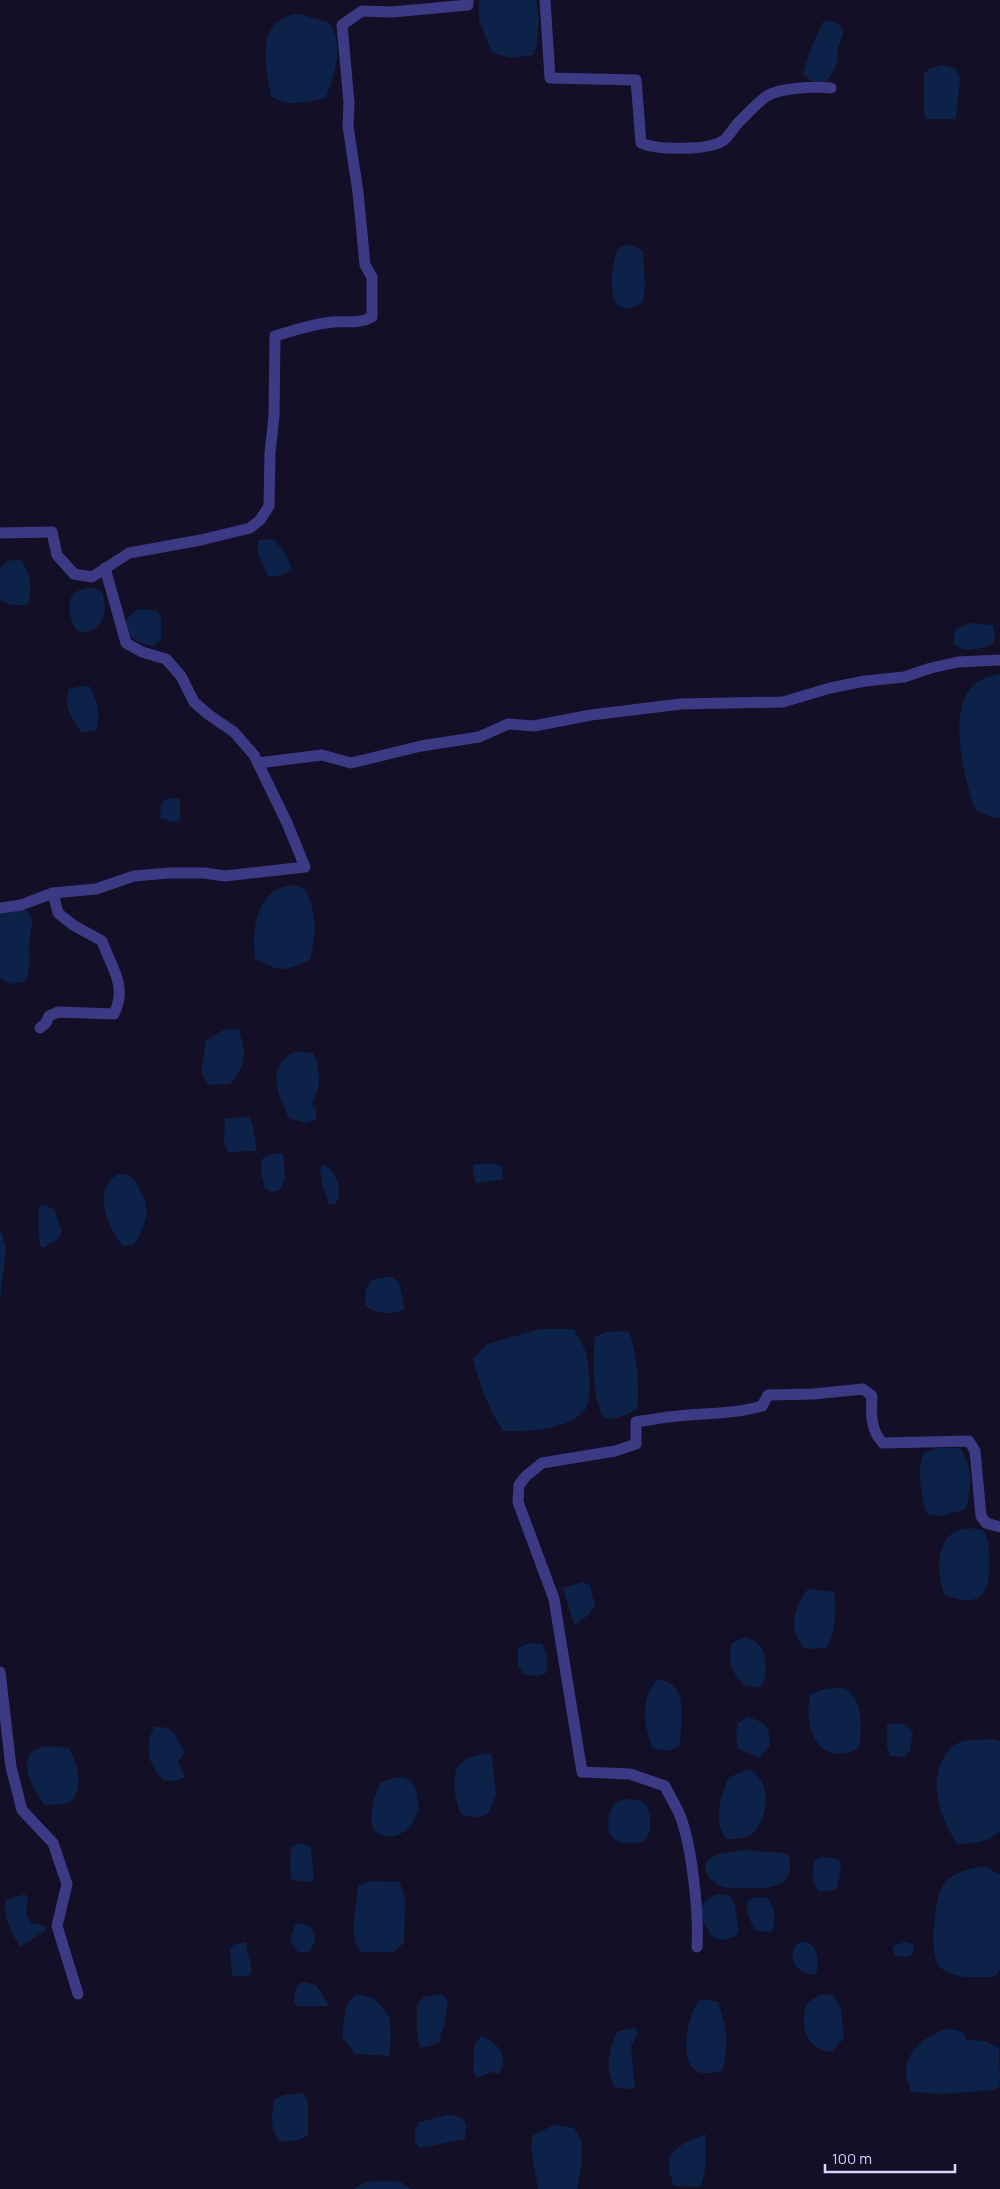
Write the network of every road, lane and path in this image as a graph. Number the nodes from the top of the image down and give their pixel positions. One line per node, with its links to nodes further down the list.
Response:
1 (468, 0): 5 (street)
2 (545, 0): 3 (street)
3 (830, 88)
4 (0, 533): 5 (street)
5 (105, 568): 7 (street)
6 (1000, 660): 7 (street)
7 (258, 763): 8 (street)
8 (53, 893): 9 (street); 10 (street)
9 (0, 908)
10 (40, 1028)
11 (1000, 1527): 13 (street)
12 (0, 1672): 14 (street)
13 (697, 1947)
14 (78, 1994)

